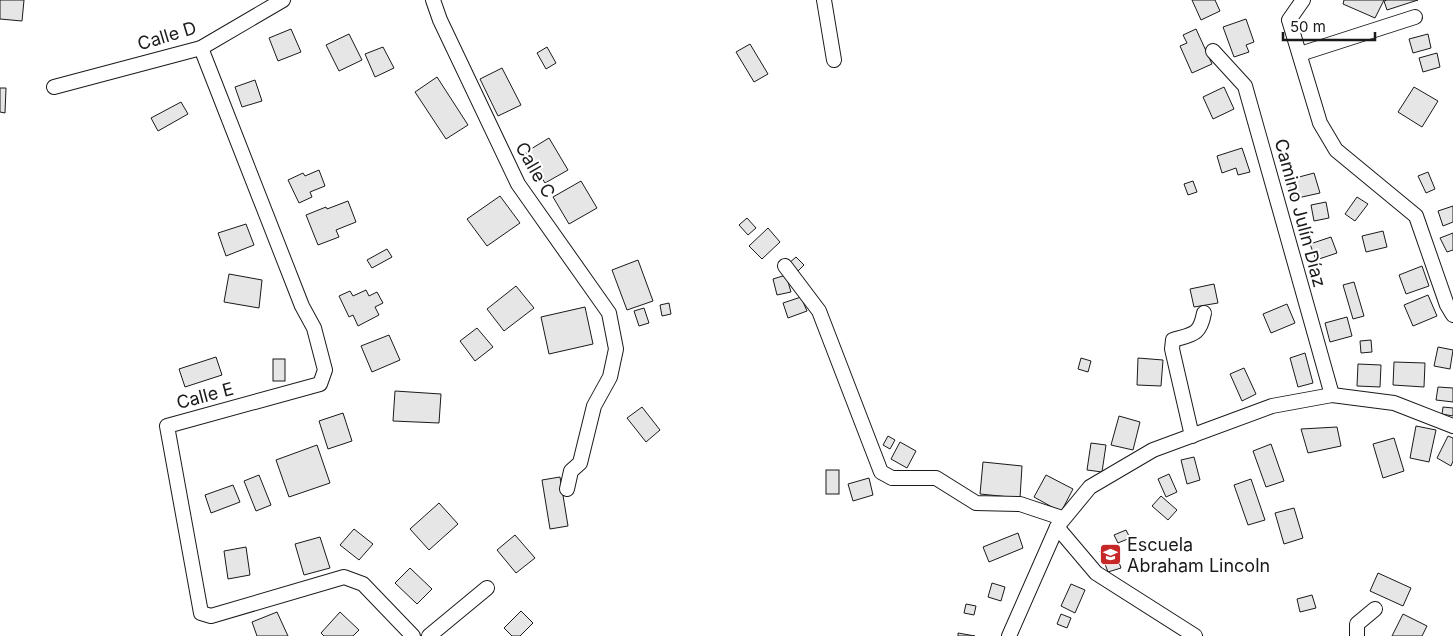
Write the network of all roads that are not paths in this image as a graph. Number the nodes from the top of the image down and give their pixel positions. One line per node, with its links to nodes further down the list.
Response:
1 (283, 0): 6 (street, Calle D)
2 (433, 0): 17 (street, Calle C)
3 (824, 0): 9 (street)
4 (1303, 0): 8 (street)
5 (1416, 17): 8 (street)
6 (201, 48): 10 (street, Calle D); 21 (street, Calle E)
7 (1213, 51): 14 (street, Camino Julín Díaz)
8 (1300, 54): 13 (street)
9 (834, 60)
10 (54, 87)
11 (785, 266): 18 (street)
12 (1204, 313): 16 (street)
13 (1453, 315)
14 (1332, 395): 15 (street); 16 (street)
15 (1453, 426)
16 (1192, 436): 18 (street)
17 (567, 489)
18 (1059, 523): 23 (street); 24 (street)
19 (486, 588): 22 (street)
20 (1375, 609): 25 (street)
21 (413, 636)
22 (429, 636)
23 (1009, 636)
24 (1195, 636)
25 (1357, 636)

